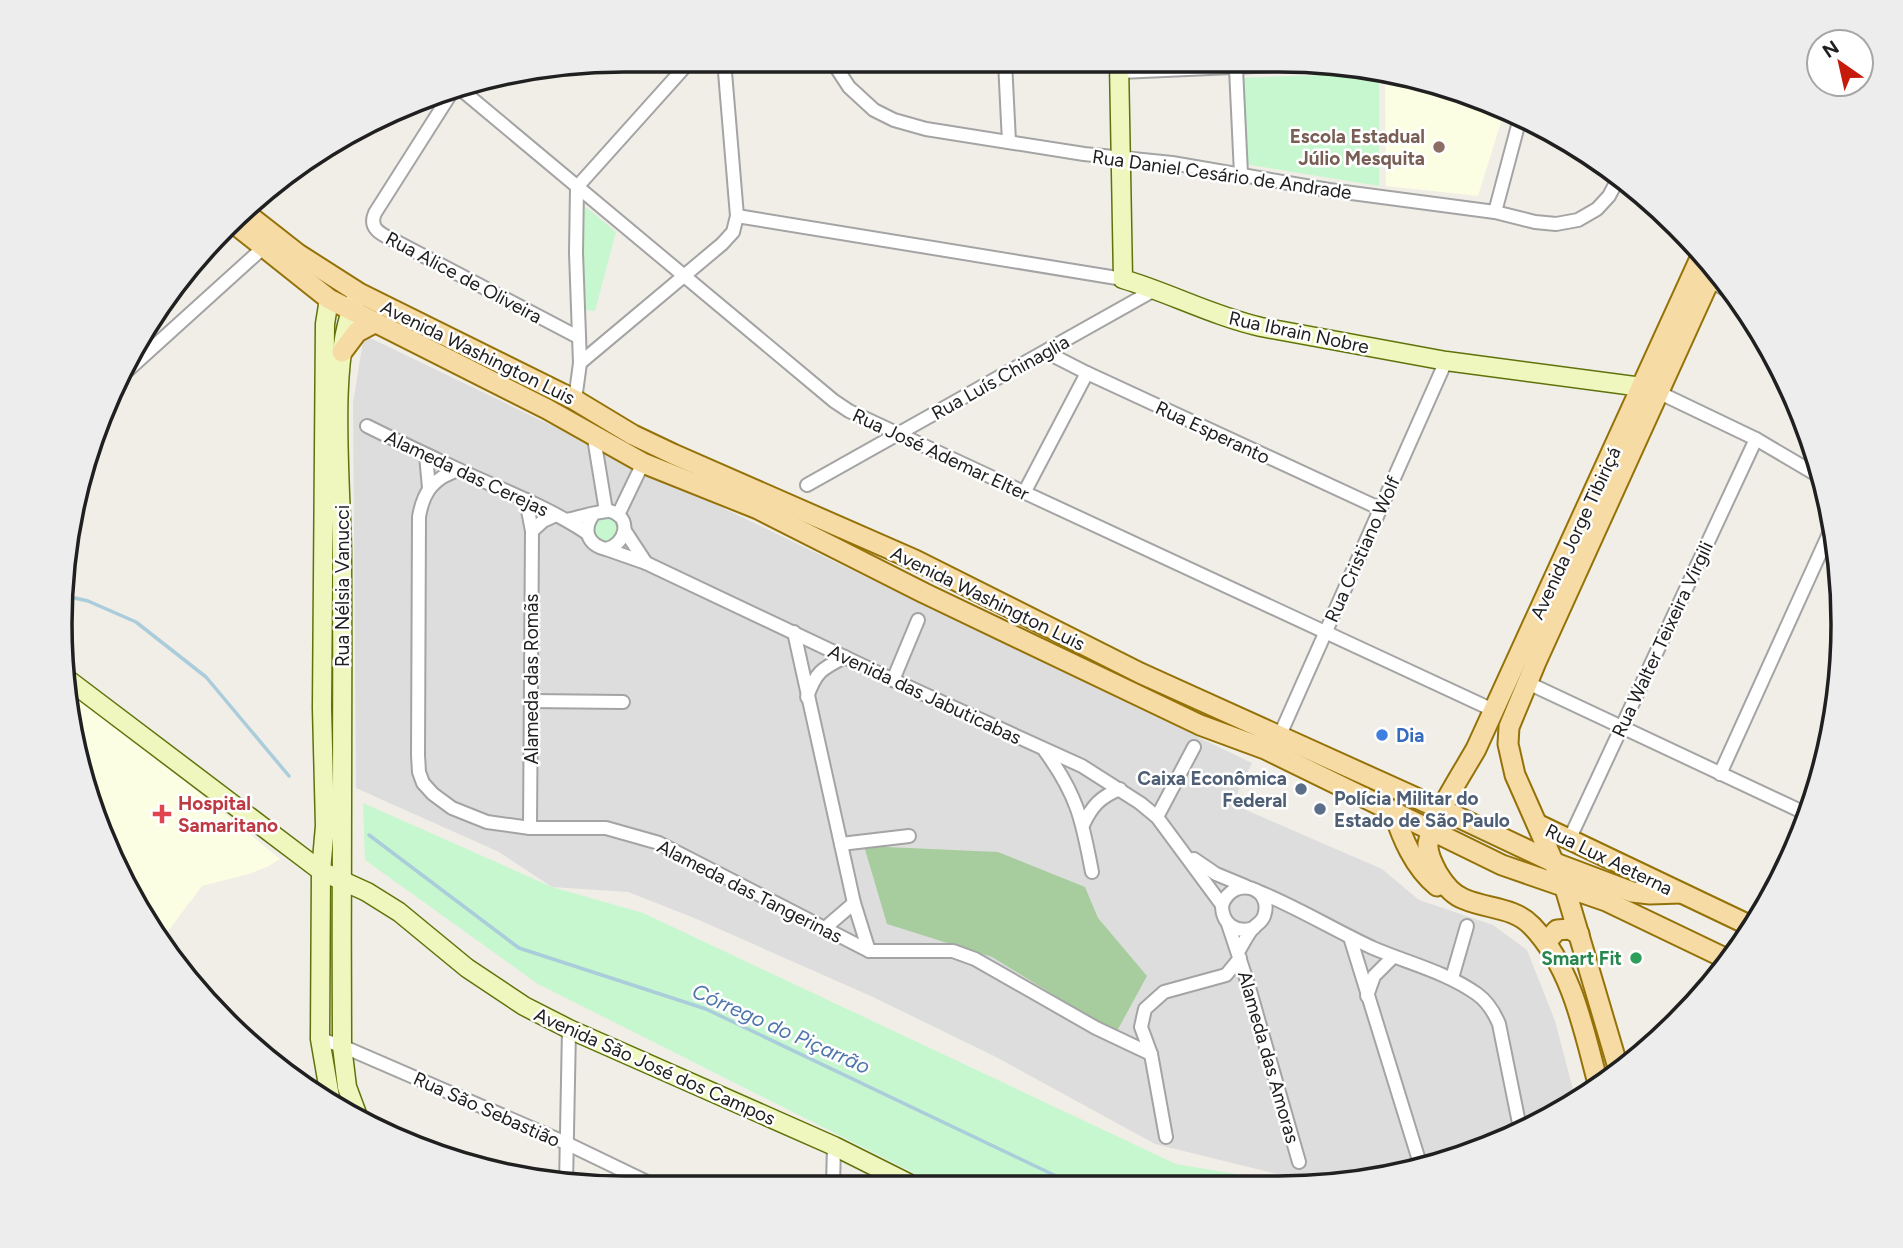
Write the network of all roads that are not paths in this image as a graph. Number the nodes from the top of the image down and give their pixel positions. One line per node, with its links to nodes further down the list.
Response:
1 (680, 72): 14 (street)
2 (725, 72): 16 (street)
3 (838, 72): 10 (street, Rua Daniel Cesário de Andrade)
4 (1006, 72): 10 (street)
5 (1119, 72): 11 (main road)
6 (1236, 72): 12 (street)
7 (466, 95): 14 (street, Rua José Ademar Elter)
8 (447, 101): 27 (street, Rua Alice de Oliveira)
9 (1519, 127): 15 (street)
10 (1009, 142): 11 (street, Rua Daniel Cesário de Andrade)
11 (1121, 156): 12 (street, Rua Daniel Cesário de Andrade); 22 (main road)
12 (1241, 174): 15 (street, Rua Daniel Cesário de Andrade)
13 (1614, 186): 15 (street, Rua Daniel Cesário de Andrade)
14 (577, 187): 21 (street, Rua José Ademar Elter); 27 (street)
15 (1495, 212)
16 (737, 216): 21 (street); 22 (street, Rua Ibrain Nobre)
17 (251, 217): 25 (main road, Avenida Washington Luis)
18 (240, 228): 19 (main road, Avenida Washington Luis)
19 (264, 247): 24 (main road, Avenida Washington Luis); 30 (street)
20 (1703, 272): 34 (main road, Avenida Jorge Tibiriçá)
21 (684, 276): 32 (street); 38 (street, Rua José Ademar Elter)
22 (1123, 279): 23 (main road, Rua Ibrain Nobre)
23 (1156, 289): 29 (street, Rua Luís Chinaglia); 31 (main road, Rua Ibrain Nobre)
24 (329, 299): 25 (main road, Avenida Washington Luis); 84 (main road, Rua Nélsia Vanucci)
25 (355, 302): 26 (main road, Avenida Washington Luis); 28 (main road, Rua Nélsia Vanucci); 35 (main road, Avenida Washington Luis)
26 (374, 323): 28 (main road); 36 (main road, Avenida Washington Luis)
27 (578, 337): 32 (street)
28 (342, 352): 97 (main road, Rua Nélsia Vanucci)
29 (1046, 352): 33 (street, Rua Esperanto); 38 (street, Rua Luís Chinaglia)
30 (140, 359)
31 (1446, 361): 34 (main road, Rua Ibrain Nobre); 50 (street, Rua Cristiano Wolf)
32 (580, 363): 35 (street)
33 (1087, 373): 48 (street); 50 (street, Rua Esperanto)
34 (1651, 390): 41 (street); 64 (main road, Avenida Jorge Tibiriçá); 69 (main road, Avenida Jorge Tibiriçá)
35 (566, 396): 36 (main road); 39 (main road, Avenida Washington Luis)
36 (547, 409): 40 (main road, Avenida Washington Luis)
37 (367, 426): 42 (street, Alameda das Cerejas)
38 (895, 434): 46 (street, Rua Luís Chinaglia); 48 (street, Rua José Ademar Elter)
39 (633, 435): 43 (main road); 71 (main road, Avenida Washington Luis)
40 (594, 438): 43 (main road, Avenida Washington Luis); 51 (street)
41 (1756, 439): 44 (street); 70 (street, Rua Walter Teixeira Virgili)
42 (425, 455): 45 (street, Alameda das Cerejas); 47 (street, Alameda das Tangerinas)
43 (643, 463): 51 (street); 78 (main road, Avenida Washington Luis)
44 (1809, 469)
45 (459, 470): 47 (street); 49 (street, Alameda das Cerejas)
46 (807, 485)
47 (429, 488): 85 (street, Alameda das Tangerinas)
48 (1024, 493): 61 (street, Rua José Ademar Elter)
49 (526, 500): 52 (street, Alameda das Cerejas); 53 (street, Alameda das Romãs)
50 (1381, 509): 61 (street, Rua Cristiano Wolf)
51 (606, 514): 52 (street, Alameda das Cerejas); 54 (street); 55 (street)
52 (562, 517): 53 (street); 55 (street, Alameda das Cerejas)
53 (532, 531): 67 (street, Alameda das Romãs)
54 (625, 531): 57 (street); 58 (street)
55 (587, 533): 57 (street)
56 (1825, 542): 75 (street)
57 (606, 549): 58 (street, Avenida das Jabuticabas)
58 (646, 563): 60 (street, Avenida das Jabuticabas)
59 (918, 620): 63 (street)
60 (794, 632): 62 (street, Avenida das Jabuticabas); 66 (street)
61 (1324, 634): 69 (street, Rua José Ademar Elter); 71 (street, Rua Cristiano Wolf)
62 (845, 657): 63 (street, Avenida das Jabuticabas); 66 (street)
63 (893, 680): 74 (street, Avenida das Jabuticabas)
64 (1528, 683): 70 (street); 76 (main road, Avenida Jorge Tibiriçá)
65 (75, 685): 91 (main road, Avenida São José dos Campos)
66 (807, 697): 90 (street)
67 (531, 702): 68 (street); 85 (street, Alameda das Romãs)
68 (623, 702)
69 (1493, 710): 73 (main road, Avenida Jorge Tibiriçá)
70 (1622, 728): 75 (street); 88 (street, Rua Walter Teixeira Virgili)
71 (1279, 737): 79 (main road, Avenida Washington Luis)
72 (1194, 747): 81 (street)
73 (1476, 749): 76 (main road); 79 (main road, Avenida Jorge Tibiriçá)
74 (1045, 750): 77 (street, Avenida das Jabuticabas); 83 (street)
75 (1720, 774): 80 (street)
76 (1515, 775): 82 (main road)
77 (1120, 789): 81 (street, Avenida das Jabuticabas); 83 (street)
78 (1393, 810): 86 (main road, Avenida Washington Luis); 100 (main road)
79 (1443, 810): 86 (main road, Avenida Jorge Tibiriçá); 93 (main road, Avenida Washington Luis)
80 (1799, 810)
81 (1157, 817): 92 (street, Avenida das Jabuticabas)
82 (1537, 824): 88 (main road, Rua Lux Aeterna); 94 (main road)
83 (1083, 825): 96 (street)
84 (325, 826): 91 (main road); 95 (main road, Rua Nélsia Vanucci)
85 (530, 828): 110 (street, Alameda das Tangerinas)
86 (1432, 833): 89 (main road, Avenida Washington Luis); 100 (main road)
87 (909, 836): 90 (street)
88 (1569, 840): 101 (main road, Rua Lux Aeterna)
89 (1455, 843): 93 (main road); 98 (main road, Avenida Washington Luis)
90 (841, 844): 103 (street)
91 (294, 850): 95 (main road, Avenida São José dos Campos)
92 (1185, 853): 99 (street); 104 (street, Avenida das Jabuticabas)
93 (1533, 853): 94 (main road, Avenida Washington Luis)
94 (1555, 863): 98 (main road); 101 (main road, Avenida Washington Luis)
95 (321, 871): 97 (main road, Avenida São José dos Campos); 124 (main road, Rua Nélsia Vanucci)
96 (1092, 872)
97 (343, 881): 123 (main road, Avenida São José dos Campos); 125 (main road, Rua Nélsia Vanucci)
98 (1566, 888): 102 (main road, Avenida Washington Luis); 112 (main road)
99 (1252, 889): 104 (street); 105 (street); 106 (street)
100 (1454, 893): 114 (main road)
101 (1681, 893): 107 (main road, Avenida Washington Luis)
102 (1606, 901): 112 (main road); 117 (main road, Avenida Washington Luis)
103 (854, 903): 110 (street); 115 (street)
104 (1222, 905): 108 (street)
105 (1292, 905): 106 (street); 113 (street)
106 (1264, 916): 111 (street)
107 (1743, 922)
108 (1228, 924): 111 (street); 116 (street, Alameda das Amoras)
109 (1466, 926): 120 (street)
110 (825, 928): 115 (street, Alameda das Tangerinas)
111 (1254, 928): 116 (street, Alameda das Amoras)
112 (1579, 932): 114 (main road); 127 (main road)
113 (1350, 937): 118 (street); 122 (street)
114 (1548, 945): 129 (main road)
115 (869, 951): 126 (street, Alameda das Tangerinas)
116 (1239, 955): 119 (street); 121 (street, Alameda das Amoras)
117 (1720, 956)
118 (1393, 957): 120 (street); 122 (street)
119 (1226, 975): 121 (street); 126 (street)
120 (1452, 978): 133 (street)
121 (1248, 984): 138 (street, Alameda das Amoras)
122 (1367, 996): 137 (street)
123 (569, 1029): 135 (street); 136 (main road, Avenida São José dos Campos)
124 (320, 1039): 125 (street, Rua São Sebastião); 128 (main road, Rua Nélsia Vanucci)
125 (342, 1046): 132 (main road, Rua Nélsia Vanucci); 135 (street, Rua São Sebastião)
126 (1150, 1054): 134 (street)
127 (1616, 1061)
128 (324, 1067): 130 (street); 131 (main road, Rua Nélsia Vanucci)
129 (1596, 1076)
130 (324, 1087)
131 (329, 1090)
132 (354, 1105)
133 (1519, 1121)
134 (1166, 1137)
135 (566, 1143): 139 (street); 140 (street, Rua São Sebastião)
136 (834, 1146): 141 (street); 142 (main road, Avenida São José dos Campos)
137 (1418, 1158)
138 (1299, 1162)
139 (566, 1173)
140 (634, 1176)
141 (832, 1176)
142 (894, 1176)

